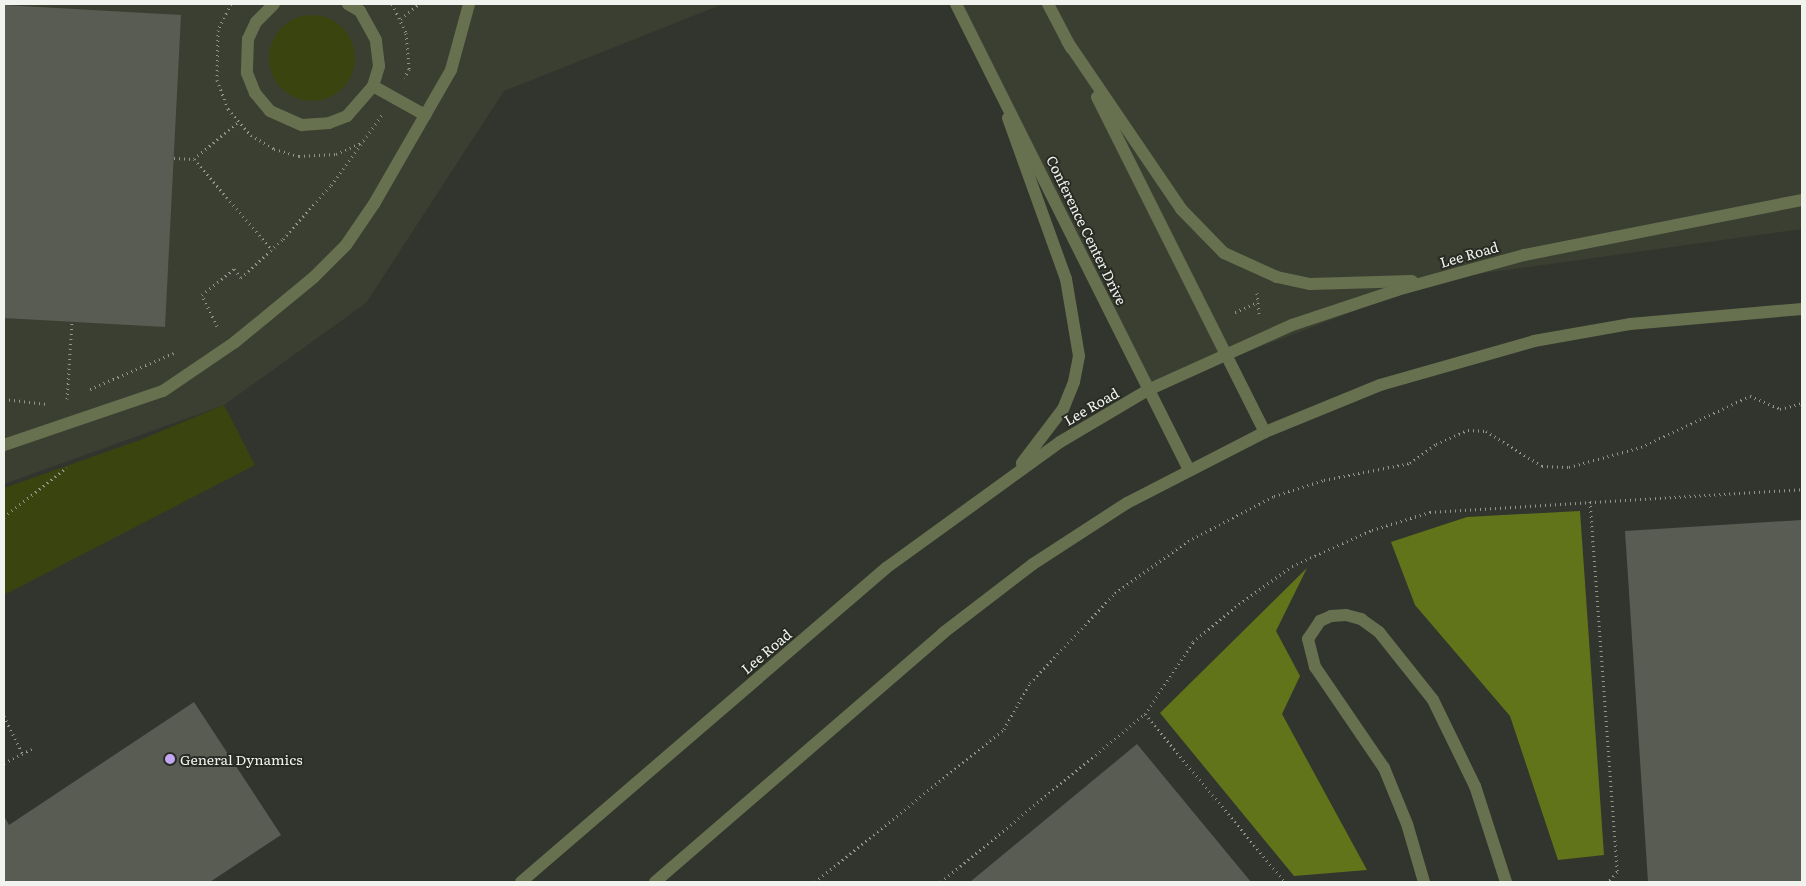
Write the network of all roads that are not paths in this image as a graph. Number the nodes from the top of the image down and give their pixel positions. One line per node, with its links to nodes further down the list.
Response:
1 (274, 4): 8 (street)
2 (348, 4): 8 (street)
3 (469, 4): 9 (street)
4 (956, 4): 7 (street, Conference Center Drive)
5 (1048, 4): 6 (street)
6 (1067, 41): 11 (street); 13 (street)
7 (985, 58): 14 (street, Conference Center Drive); 18 (street)
8 (373, 86): 9 (street)
9 (425, 115): 16 (street)
10 (1802, 200): 11 (street, Lee Road)
11 (1435, 280): 13 (street, Lee Road)
12 (1802, 309): 15 (street)
13 (1226, 353): 14 (street, Lee Road); 15 (street)
14 (1148, 390): 17 (street, Conference Center Drive); 18 (street, Lee Road)
15 (1265, 432): 17 (street)
16 (4, 445)
17 (1190, 470): 20 (street)
18 (1013, 474): 19 (street, Lee Road)
19 (521, 882)
20 (655, 882)
21 (1424, 882): 22 (street)
22 (1506, 882)

